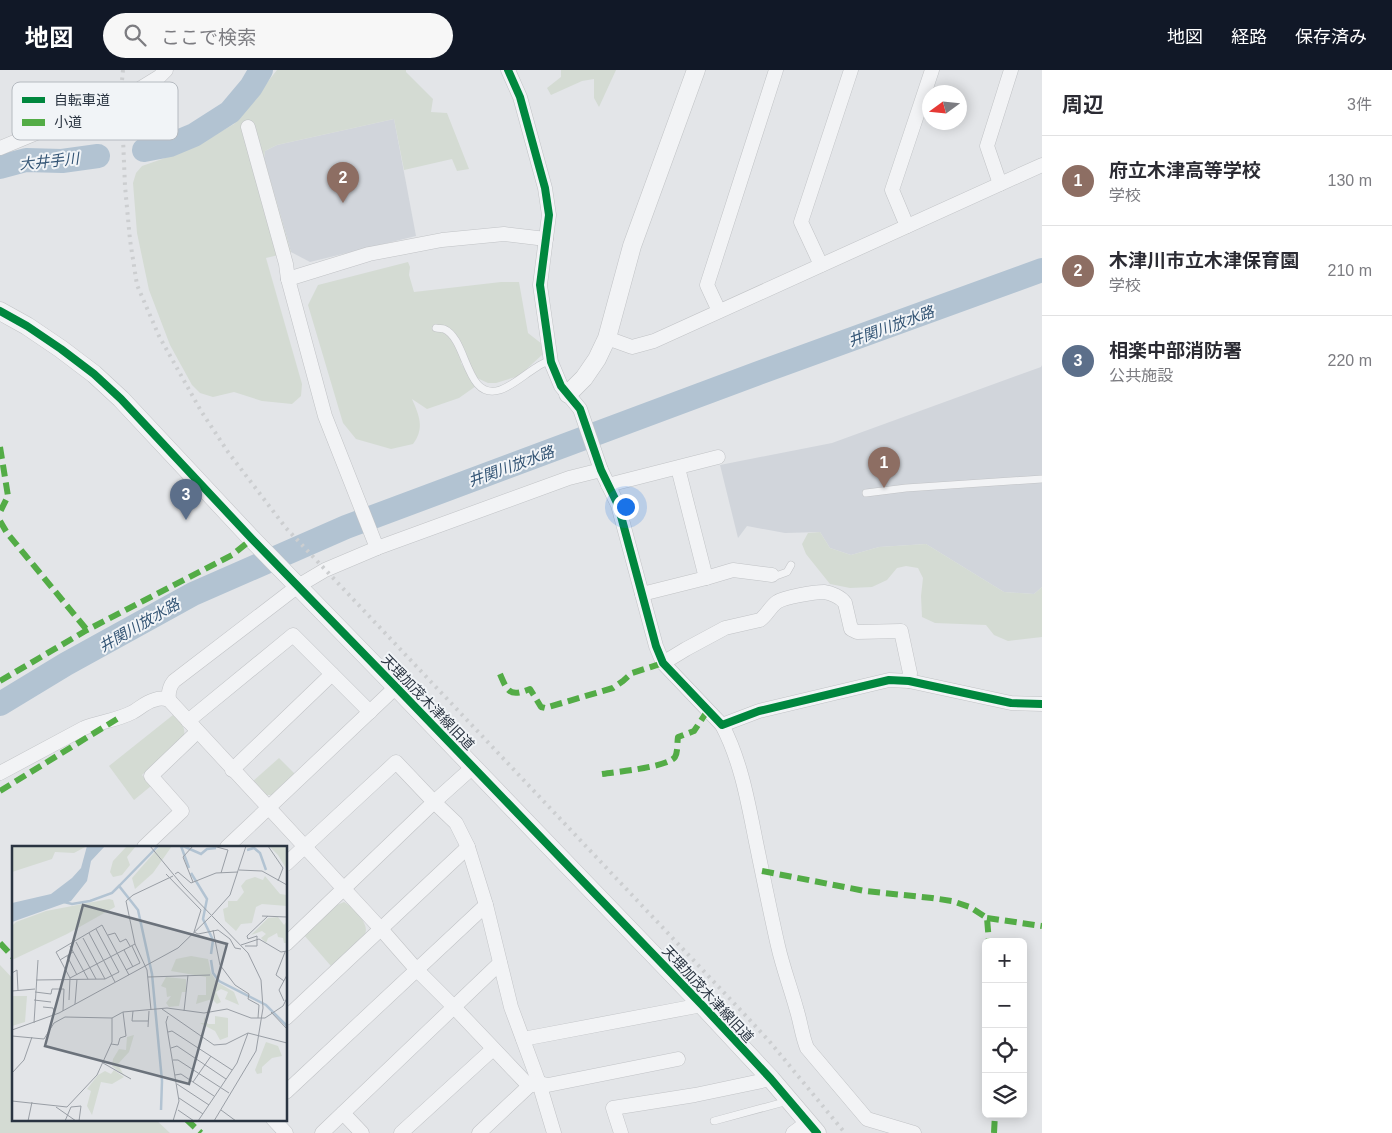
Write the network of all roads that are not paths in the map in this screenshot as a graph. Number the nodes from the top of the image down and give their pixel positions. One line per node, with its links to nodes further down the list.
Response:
1 (166, 70): 8 (street)
2 (508, 70): 15 (street)
3 (696, 70): 21 (street)
4 (776, 70): 19 (street)
5 (851, 70): 16 (street)
6 (932, 70): 14 (street)
7 (1011, 70): 13 (street)
8 (151, 82)
9 (248, 127): 17 (street)
10 (19, 140): 11 (street)
11 (0, 148)
12 (1042, 165): 13 (street)
13 (1000, 184): 14 (street)
14 (907, 226): 16 (street)
15 (546, 239): 17 (street); 22 (street)
16 (821, 265): 19 (street)
17 (288, 279): 30 (street)
18 (0, 311): 34 (street, 天理加茂木津線旧道)
19 (719, 311): 21 (street)
20 (436, 328): 22 (lane)
21 (606, 338): 23 (street)
22 (551, 360): 23 (street)
23 (568, 394): 25 (street)
24 (718, 457): 26 (street)
25 (599, 464): 28 (street); 30 (street)
26 (678, 468): 28 (street); 33 (street)
27 (1042, 479): 29 (lane)
28 (608, 485): 35 (street)
29 (866, 493)
30 (376, 545): 34 (street)
31 (790, 565): 32 (lane)
32 (772, 575): 33 (street)
33 (706, 578): 35 (street)
34 (293, 581): 39 (street, 天理加茂木津線旧道); 40 (street)
35 (642, 594): 36 (street)
36 (663, 663): 38 (street); 44 (street)
37 (332, 674): 42 (street); 43 (street); 47 (street)
38 (909, 681): 41 (street); 44 (street)
39 (396, 687): 42 (street); 46 (street, 天理加茂木津線旧道)
40 (169, 700): 43 (street); 48 (street)
41 (1042, 704)
42 (370, 712): 50 (street)
43 (188, 721): 45 (street)
44 (722, 725): 84 (street)
45 (198, 732): 47 (street); 51 (street)
46 (473, 767): 49 (street); 62 (street, 天理加茂木津線旧道)
47 (232, 770): 50 (street)
48 (0, 772)
49 (434, 802): 53 (street); 54 (street); 56 (street)
50 (268, 808): 52 (street); 53 (street)
51 (145, 846)
52 (228, 846)
53 (304, 847): 55 (street); 56 (street)
54 (468, 847): 57 (street); 58 (street)
55 (288, 862)
56 (344, 889): 58 (street); 59 (street)
57 (486, 905): 60 (street); 61 (street)
58 (381, 929): 61 (street); 64 (street)
59 (288, 942)
60 (500, 963): 63 (street); 65 (street)
61 (416, 970): 63 (street); 70 (street)
62 (702, 1005): 65 (street); 68 (street, 天理加茂木津線旧道)
63 (454, 1007): 66 (street); 72 (street)
64 (288, 1016)
65 (523, 1039): 69 (street)
66 (493, 1048): 69 (street); 79 (street)
67 (678, 1058): 69 (street)
68 (771, 1079): 71 (street, 天理加茂木津線旧道); 82 (street)
69 (534, 1085): 80 (street); 81 (street)
70 (288, 1090)
71 (790, 1100): 74 (lane); 75 (street, 天理加茂木津線旧道)
72 (343, 1113): 77 (street); 78 (street)
73 (274, 1120): 76 (street)
74 (714, 1121)
75 (812, 1127): 83 (street)
76 (286, 1133)
77 (322, 1133)
78 (362, 1133)
79 (401, 1133)
80 (479, 1133)
81 (554, 1133)
82 (621, 1133)
83 (793, 1133)
84 (914, 1133)

